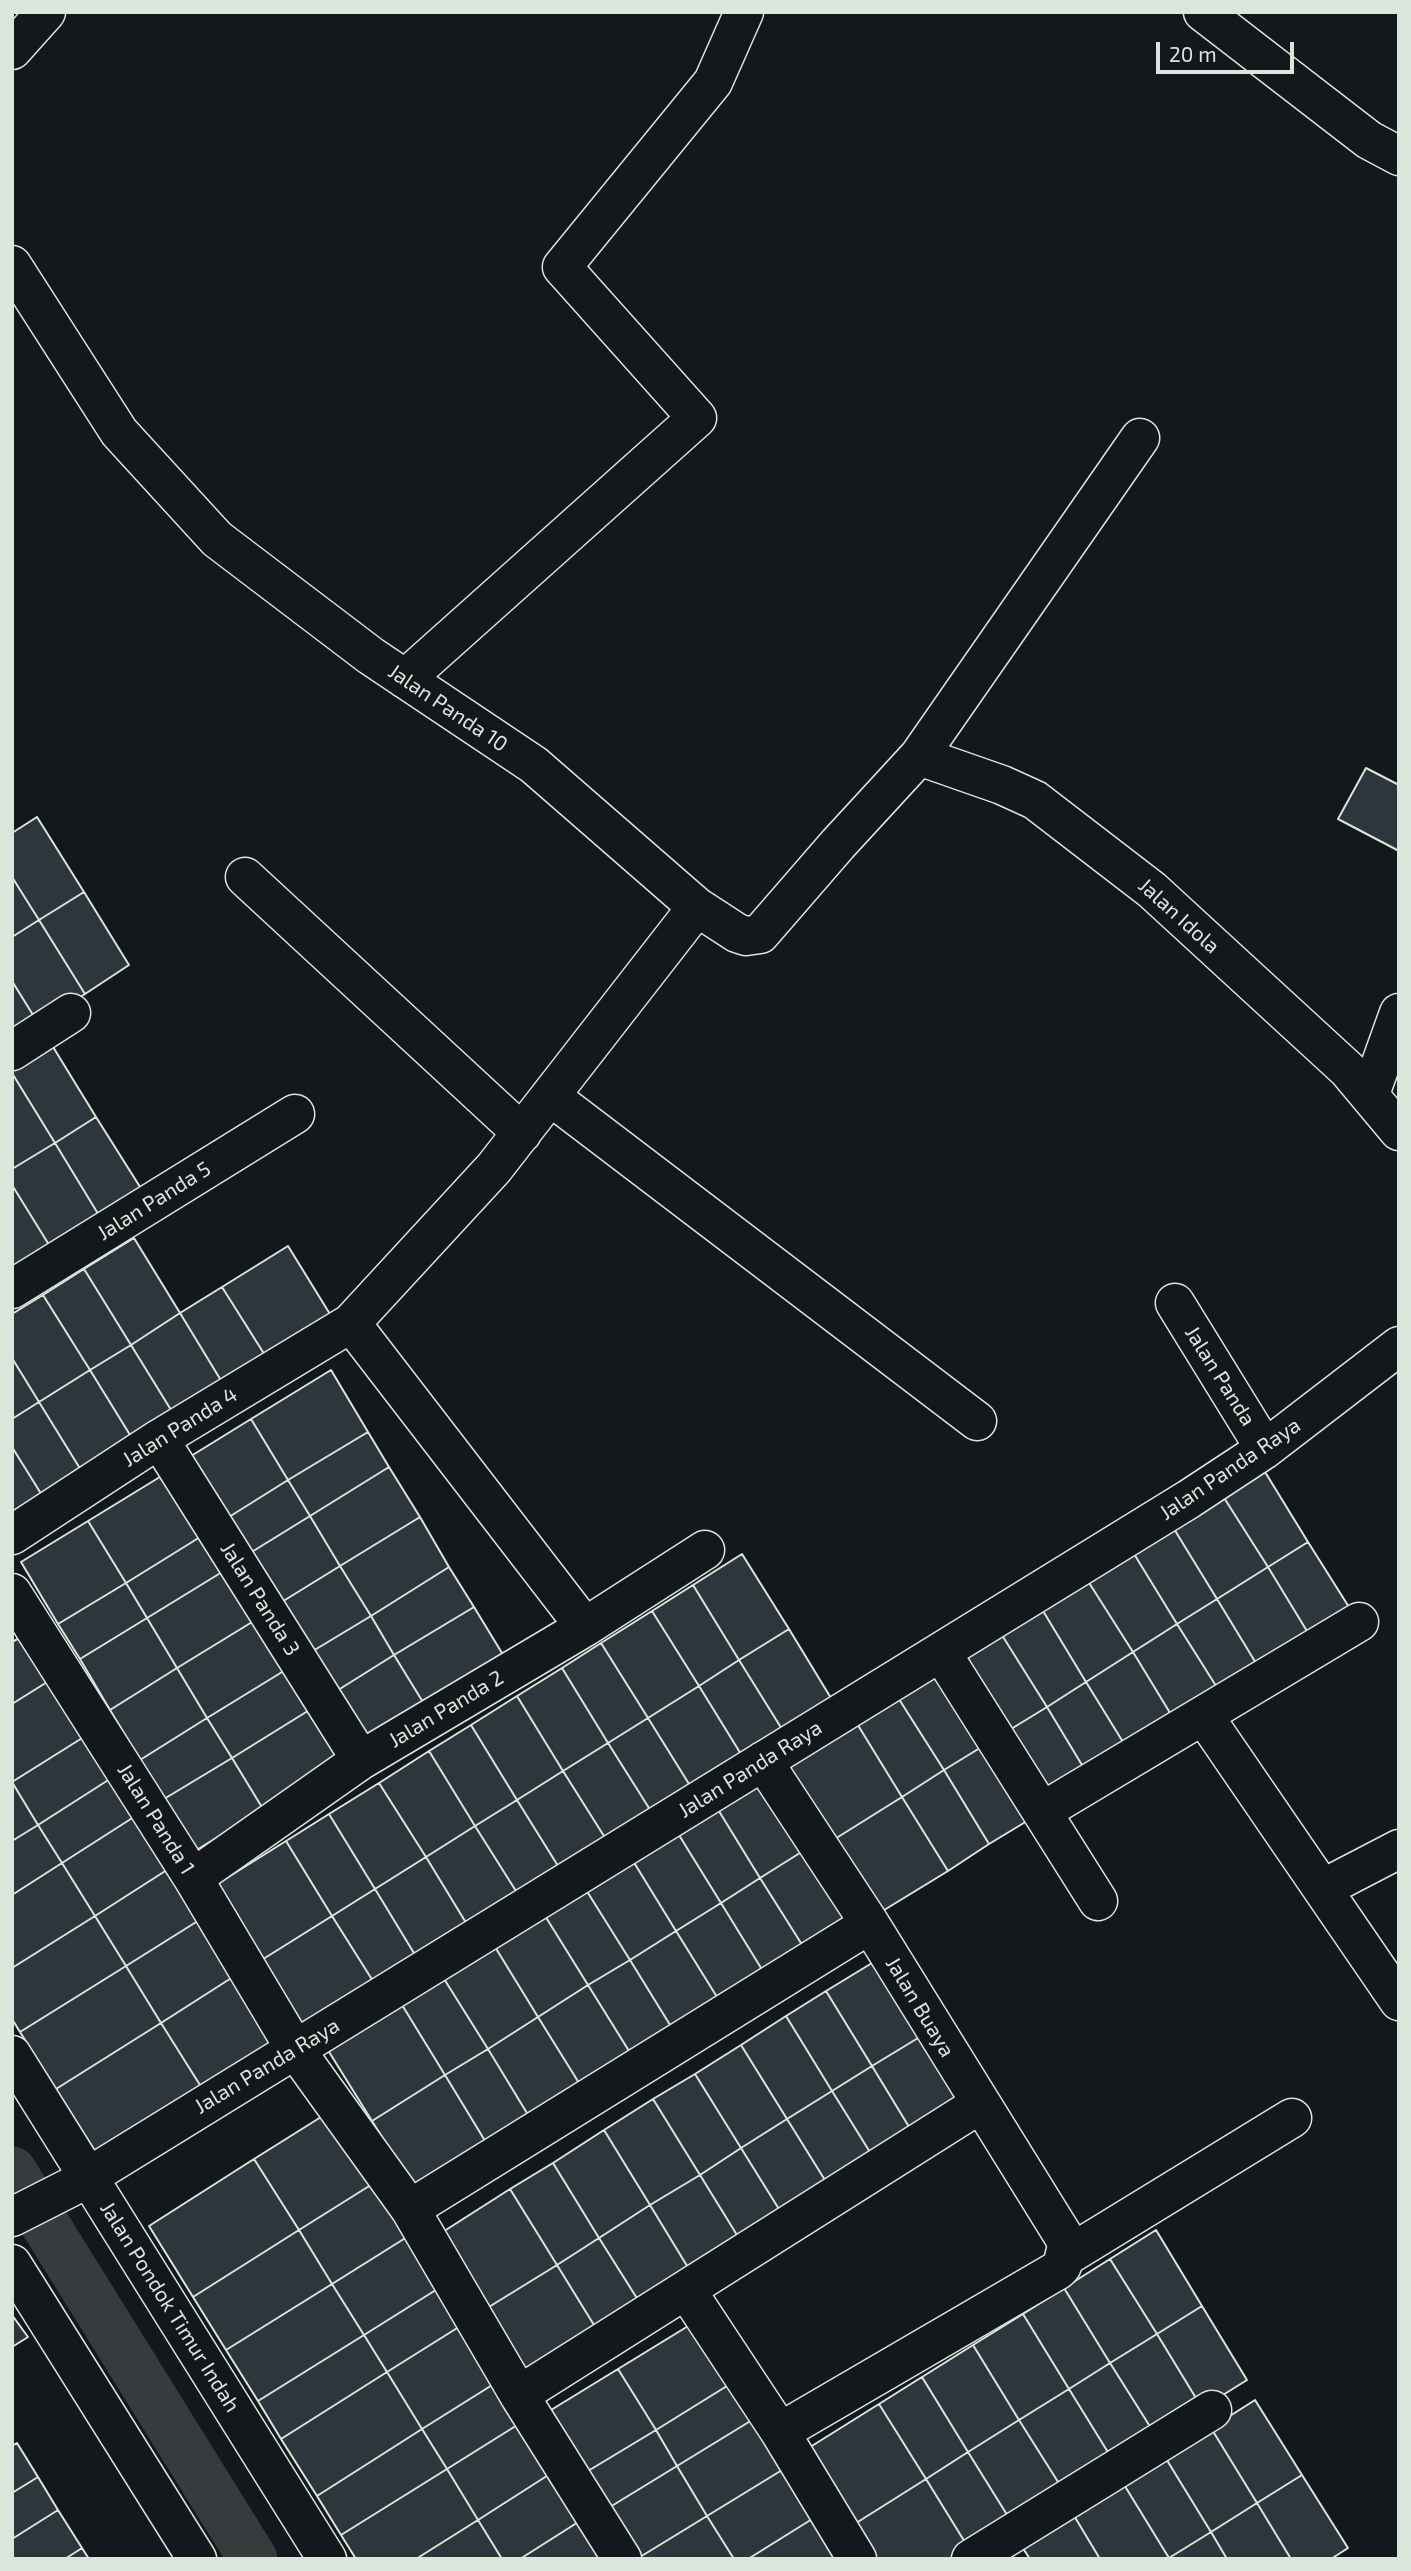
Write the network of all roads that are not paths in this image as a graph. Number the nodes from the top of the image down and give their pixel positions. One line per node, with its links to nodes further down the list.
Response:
1 (46, 12): 4 (street)
2 (744, 12): 8 (street)
3 (1203, 12): 5 (street)
4 (12, 50)
5 (1399, 156)
6 (12, 265): 8 (street, Jalan Panda 10)
7 (1140, 438): 9 (street)
8 (405, 679): 11 (street, Jalan Panda 10)
9 (919, 756): 11 (street, Jalan Panda 10); 15 (street, Jalan Idola)
10 (245, 877): 19 (street)
11 (697, 907): 16 (street, Jalan Panda 4)
12 (71, 1013): 14 (street)
13 (1399, 1013): 15 (street)
14 (12, 1051)
15 (1370, 1094): 18 (street, Jalan Idola)
16 (550, 1096): 19 (street, Jalan Panda 4); 24 (street)
17 (295, 1114): 20 (street, Jalan Panda 5)
18 (1399, 1131)
19 (522, 1133): 22 (street, Jalan Panda 4)
20 (12, 1289)
21 (1175, 1303): 26 (street, Jalan Panda)
22 (351, 1323): 25 (street, Jalan Panda 4); 31 (street)
23 (1399, 1346): 26 (street, Jalan Panda Raya)
24 (977, 1420)
25 (159, 1438): 27 (street, Jalan Panda 4); 34 (street, Jalan Panda 3)
26 (1265, 1449): 32 (street, Jalan Panda Raya)
27 (12, 1535)
28 (705, 1550): 31 (street, Jalan Panda 2)
29 (12, 1593): 38 (street, Jalan Panda 1)
30 (1359, 1622): 33 (street)
31 (585, 1627): 34 (street, Jalan Panda 2)
32 (941, 1652): 35 (street, Jalan Panda Raya); 36 (street)
33 (1208, 1715): 36 (street); 39 (street)
34 (361, 1760): 38 (street, Jalan Panda 2)
35 (763, 1761): 41 (street, Jalan Buaya); 43 (street, Jalan Panda Raya)
36 (1043, 1811): 40 (street)
37 (1399, 1849): 39 (street)
38 (193, 1878): 43 (street, Jalan Panda 1)
39 (1324, 1888): 42 (street)
40 (1098, 1901)
41 (870, 1924): 45 (street, Jalan Buaya); 48 (street)
42 (1399, 2000)
43 (295, 2049): 47 (street, Jalan Panda Raya); 48 (street, Jalan Panda 1)
44 (12, 2055): 47 (street, Jalan Pondok Timur Indah)
45 (980, 2104): 50 (street, Jalan Buaya); 52 (street)
46 (1292, 2118): 50 (street)
47 (82, 2180): 49 (street, Jalan Panda Raya); 57 (street, Jalan Pondok Timur Indah)
48 (410, 2209): 53 (street, Jalan Panda 1)
49 (12, 2217)
50 (1065, 2257): 55 (street)
51 (12, 2264): 56 (street)
52 (687, 2291): 53 (street); 55 (street)
53 (519, 2395): 58 (street, Jalan Panda 1)
54 (1212, 2410): 60 (street)
55 (780, 2432): 59 (street)
56 (197, 2559)
57 (327, 2559)
58 (622, 2559)
59 (857, 2559)
60 (971, 2559)

